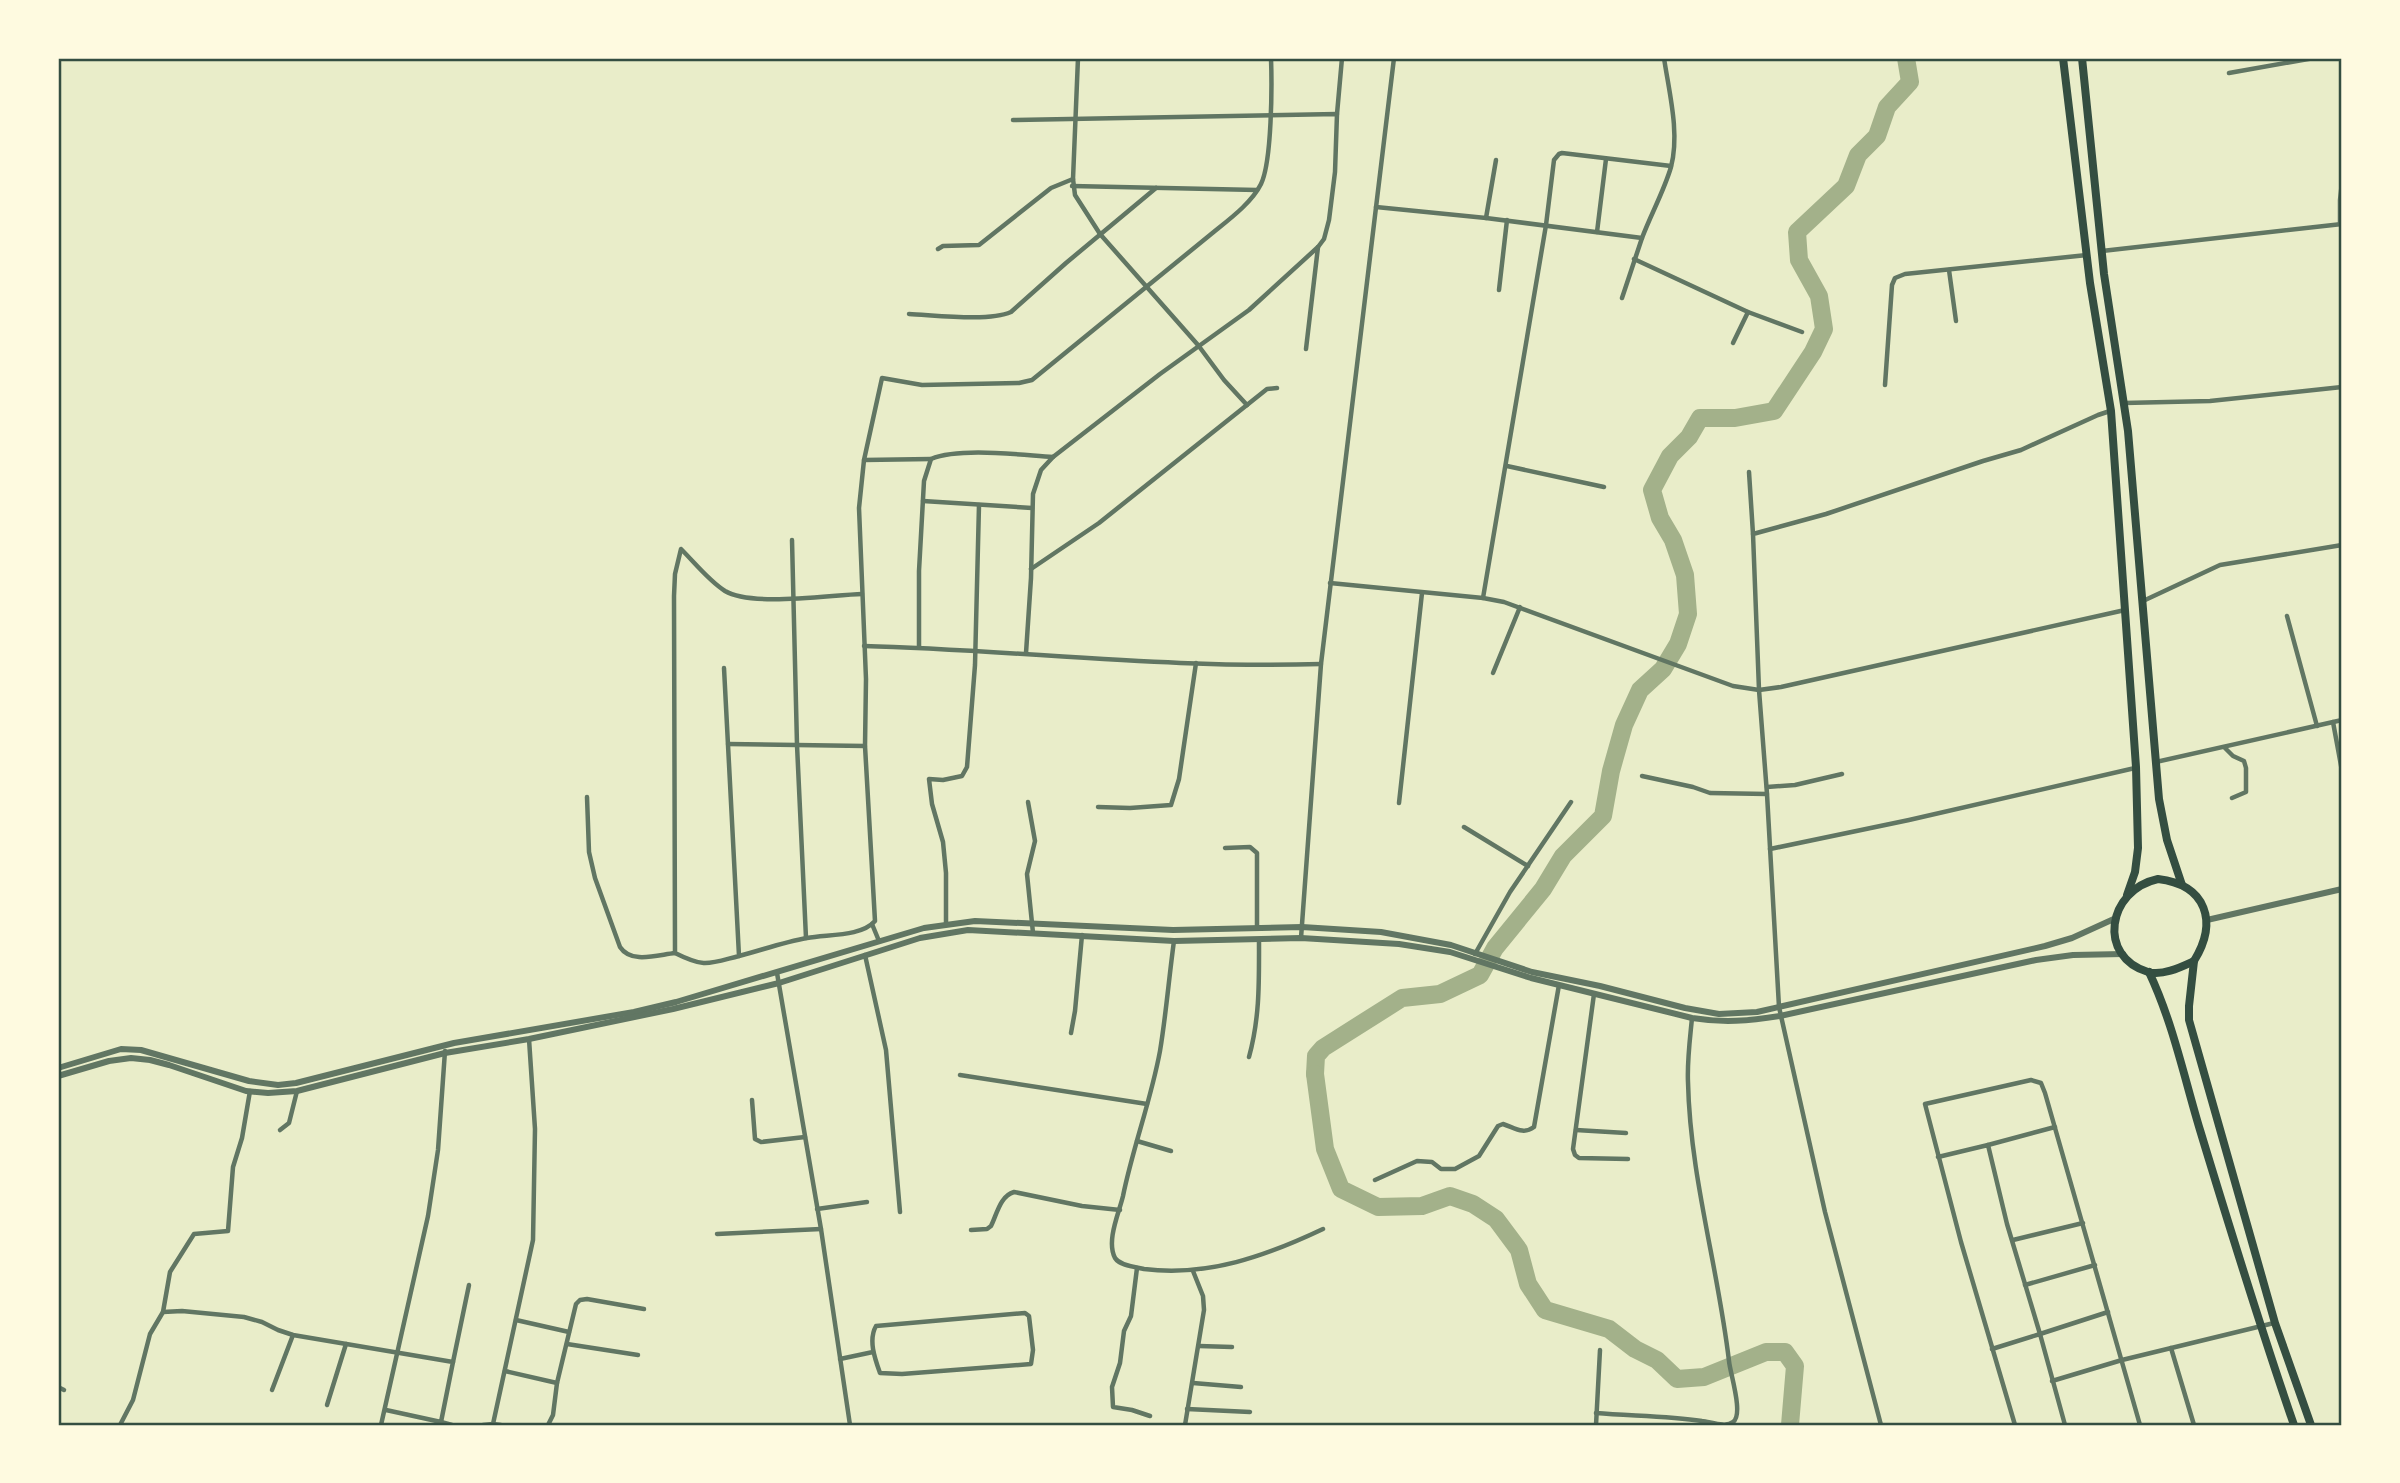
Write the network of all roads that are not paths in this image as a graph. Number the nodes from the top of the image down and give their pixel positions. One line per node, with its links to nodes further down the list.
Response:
1 (1078, 58): 13 (street)
2 (1271, 58): 11 (street)
3 (1342, 58): 10 (street)
4 (1394, 58): 24 (street)
5 (1664, 58): 16 (street)
6 (2063, 58): 20 (highway)
7 (2082, 58): 18 (highway)
8 (2314, 58): 9 (street)
9 (2229, 73)
10 (1337, 114): 11 (street); 32 (street)
11 (1270, 115): 13 (street); 23 (street)
12 (1013, 120): 13 (street)
13 (1076, 120): 17 (street)
14 (1606, 159): 16 (street); 28 (street); 29 (street)
15 (1496, 160): 25 (street)
16 (1671, 166): 31 (street)
17 (1073, 179): 21 (street); 33 (street)
18 (2093, 182): 20 (highway); 34 (highway)
19 (2342, 182): 27 (street)
20 (2079, 183): 35 (highway)
21 (1072, 186): 22 (street); 30 (street)
22 (1156, 188): 23 (street); 30 (street)
23 (1257, 190): 38 (street)
24 (1376, 207): 25 (street); 67 (street)
25 (1486, 218): 26 (street)
26 (1507, 220): 28 (street); 39 (street)
27 (2341, 224): 34 (street)
28 (1546, 225): 29 (street); 57 (street)
29 (1597, 232): 31 (street)
30 (1100, 234): 38 (street); 42 (street)
31 (1642, 238): 36 (street)
32 (1318, 247): 46 (street); 47 (street)
33 (938, 249)
34 (2101, 251): 51 (highway)
35 (2087, 255): 37 (street); 53 (highway)
36 (1634, 259): 40 (street); 41 (street)
37 (1949, 270): 43 (street); 48 (street)
38 (1147, 286): 46 (street); 56 (street)
39 (1499, 290)
40 (1622, 298)
41 (1748, 312): 44 (street); 45 (street)
42 (909, 314)
43 (1956, 321)
44 (1802, 332)
45 (1734, 343)
46 (1198, 345): 52 (street); 54 (street)
47 (1306, 349)
48 (1885, 385)
49 (2342, 387): 51 (street)
50 (1277, 388): 52 (street)
51 (2124, 403): 72 (highway)
52 (1247, 405): 66 (street)
53 (2111, 411): 63 (street); 74 (highway)
54 (1053, 457): 55 (street); 62 (street)
55 (931, 459): 56 (street); 60 (street)
56 (864, 460): 69 (street)
57 (1507, 466): 59 (street); 71 (street)
58 (1749, 472): 63 (street)
59 (1604, 487)
60 (923, 502): 61 (street); 77 (street)
61 (979, 505): 62 (street); 78 (street)
62 (1032, 508): 66 (street)
63 (1753, 534): 84 (street)
64 (792, 540): 70 (street)
65 (2342, 545): 72 (street)
66 (1031, 569): 79 (street)
67 (1330, 583): 68 (street); 81 (street)
68 (1422, 593): 71 (street); 103 (street)
69 (862, 594): 70 (street); 76 (street)
70 (792, 598): 89 (street); 127 (street)
71 (1483, 598): 73 (street)
72 (2142, 602): 92 (highway)
73 (1520, 607): 83 (street); 84 (street)
74 (2125, 610): 84 (street); 93 (highway)
75 (2287, 616): 87 (street)
76 (864, 646): 77 (street); 90 (street)
77 (919, 647): 78 (street)
78 (975, 650): 79 (street); 116 (street)
79 (1026, 653): 80 (street)
80 (1196, 663): 81 (street); 104 (street)
81 (1321, 664): 117 (street)
82 (724, 668): 88 (street)
83 (1493, 673)
84 (1759, 690): 97 (street)
85 (2342, 720): 86 (street)
86 (2333, 722): 87 (street); 94 (street)
87 (2317, 726): 91 (street)
88 (728, 744): 89 (street); 131 (street)
89 (797, 745): 90 (street); 121 (street)
90 (865, 746): 115 (street)
91 (2225, 748): 92 (street); 100 (street)
92 (2155, 762): 109 (highway)
93 (2136, 767): 107 (street); 111 (highway)
94 (2342, 771)
95 (1842, 774): 97 (street)
96 (1642, 776): 98 (street)
97 (1767, 787): 98 (street)
98 (1768, 794): 107 (street)
99 (587, 797): 127 (street)
100 (2232, 798)
101 (1028, 802): 114 (street)
102 (1571, 802): 108 (street)
103 (1399, 803)
104 (1098, 807)
105 (1464, 827): 108 (street)
106 (1225, 848): 118 (street)
107 (1770, 849): 140 (street)
108 (1528, 866): 129 (street)
109 (2182, 885): 111 (highway); 113 (highway)
110 (2342, 889): 113 (street)
111 (2127, 895): 112 (highway)
112 (2116, 918): 130 (highway); 140 (street)
113 (2207, 920): 133 (highway)
114 (1033, 923): 116 (street); 118 (street); 119 (street)
115 (872, 924): 121 (street); 124 (street)
116 (946, 924): 124 (street)
117 (1302, 927): 118 (street); 122 (street); 129 (street)
118 (1256, 928)
119 (1033, 933): 120 (street); 126 (street)
120 (1082, 935): 125 (street); 145 (street)
121 (806, 938): 131 (street)
122 (1301, 938): 123 (street); 132 (street)
123 (1259, 940): 125 (street); 148 (street)
124 (879, 941): 126 (street); 136 (street)
125 (1174, 941): 155 (street)
126 (882, 949): 128 (street)
127 (675, 953): 131 (street)
128 (865, 954): 137 (street); 170 (street)
129 (1475, 954): 132 (street)
130 (2123, 954): 135 (highway); 143 (street)
131 (739, 956)
132 (1482, 959): 134 (street)
133 (2194, 961): 135 (highway); 186 (highway)
134 (1504, 967): 138 (street); 140 (street)
135 (2149, 972): 187 (highway)
136 (777, 973): 137 (street); 141 (street)
137 (779, 983): 141 (street); 160 (street)
138 (1559, 985): 139 (street); 166 (street)
139 (1594, 993): 144 (street); 158 (street)
140 (1779, 1007): 143 (street)
141 (634, 1014): 142 (street)
142 (621, 1016): 146 (street); 147 (street)
143 (1780, 1016): 144 (street); 229 (street)
144 (1692, 1018): 216 (street)
145 (1070, 1033)
146 (529, 1039): 147 (street); 185 (street)
147 (445, 1049): 149 (street); 153 (street); 198 (street)
148 (1249, 1056)
149 (58, 1068)
150 (960, 1075): 155 (street)
151 (58, 1076): 152 (street)
152 (250, 1091): 153 (street); 183 (street)
153 (297, 1091): 157 (street)
154 (752, 1100): 160 (street)
155 (1147, 1104): 161 (street)
156 (2055, 1127): 162 (street); 164 (street); 171 (street)
157 (280, 1130)
158 (1576, 1130): 159 (street); 165 (street)
159 (1626, 1133)
160 (805, 1137): 168 (street)
161 (1137, 1141): 163 (street); 169 (street)
162 (1988, 1144): 164 (street); 176 (street)
163 (1171, 1151)
164 (1938, 1157): 196 (street)
165 (1628, 1159)
166 (1374, 1180)
167 (867, 1202): 168 (street)
168 (817, 1209): 173 (street)
169 (1120, 1210): 174 (street); 178 (street)
170 (900, 1212)
171 (2083, 1223): 176 (street); 177 (street)
172 (1323, 1229): 179 (street)
173 (821, 1230): 175 (street); 201 (street)
174 (971, 1230)
175 (717, 1234)
176 (2013, 1240): 181 (street)
177 (2095, 1265): 181 (street); 184 (street)
178 (1137, 1268): 179 (street); 217 (street)
179 (1193, 1271): 193 (street)
180 (469, 1285): 203 (street)
181 (2025, 1285): 189 (street)
182 (644, 1309): 188 (street)
183 (163, 1312): 190 (street); 220 (street)
184 (2108, 1312): 189 (street); 202 (street)
185 (516, 1320): 188 (street); 204 (street)
186 (2275, 1323): 187 (street); 235 (highway)
187 (2260, 1326): 195 (street); 234 (highway)
188 (569, 1332): 192 (street)
189 (2040, 1334): 196 (street); 205 (street)
190 (293, 1335): 191 (street); 211 (street)
191 (346, 1344): 198 (street); 212 (street)
192 (567, 1344): 200 (street); 206 (street)
193 (1199, 1346): 194 (street); 207 (street)
194 (1232, 1347)
195 (2171, 1348): 202 (street); 233 (street)
196 (1992, 1349): 230 (street)
197 (1600, 1350): 216 (street)
198 (400, 1352): 203 (street); 214 (street)
199 (873, 1352): 199 (street); 201 (street)
200 (638, 1355)
201 (840, 1359): 226 (street)
202 (2122, 1360): 205 (street); 232 (street)
203 (453, 1362): 218 (street)
204 (505, 1371): 206 (street); 219 (street)
205 (2052, 1381): 231 (street)
206 (557, 1383): 225 (street)
207 (1192, 1383): 209 (street); 213 (street)
208 (58, 1387): 210 (street)
209 (1241, 1387)
210 (64, 1390)
211 (272, 1390)
212 (327, 1405)
213 (1187, 1409): 215 (street); 227 (street)
214 (386, 1410): 218 (street); 221 (street)
215 (1250, 1412)
216 (1596, 1413): 228 (street)
217 (1150, 1416)
218 (441, 1422): 222 (street)
219 (493, 1424): 223 (street); 224 (street)
220 (121, 1425)
221 (381, 1425)
222 (453, 1425)
223 (483, 1425)
224 (501, 1425)
225 (548, 1425)
226 (850, 1425)
227 (1185, 1425)
228 (1596, 1425)
229 (1881, 1425)
230 (2015, 1425)
231 (2065, 1425)
232 (2140, 1425)
233 (2194, 1425)
234 (2294, 1425)
235 (2311, 1425)

